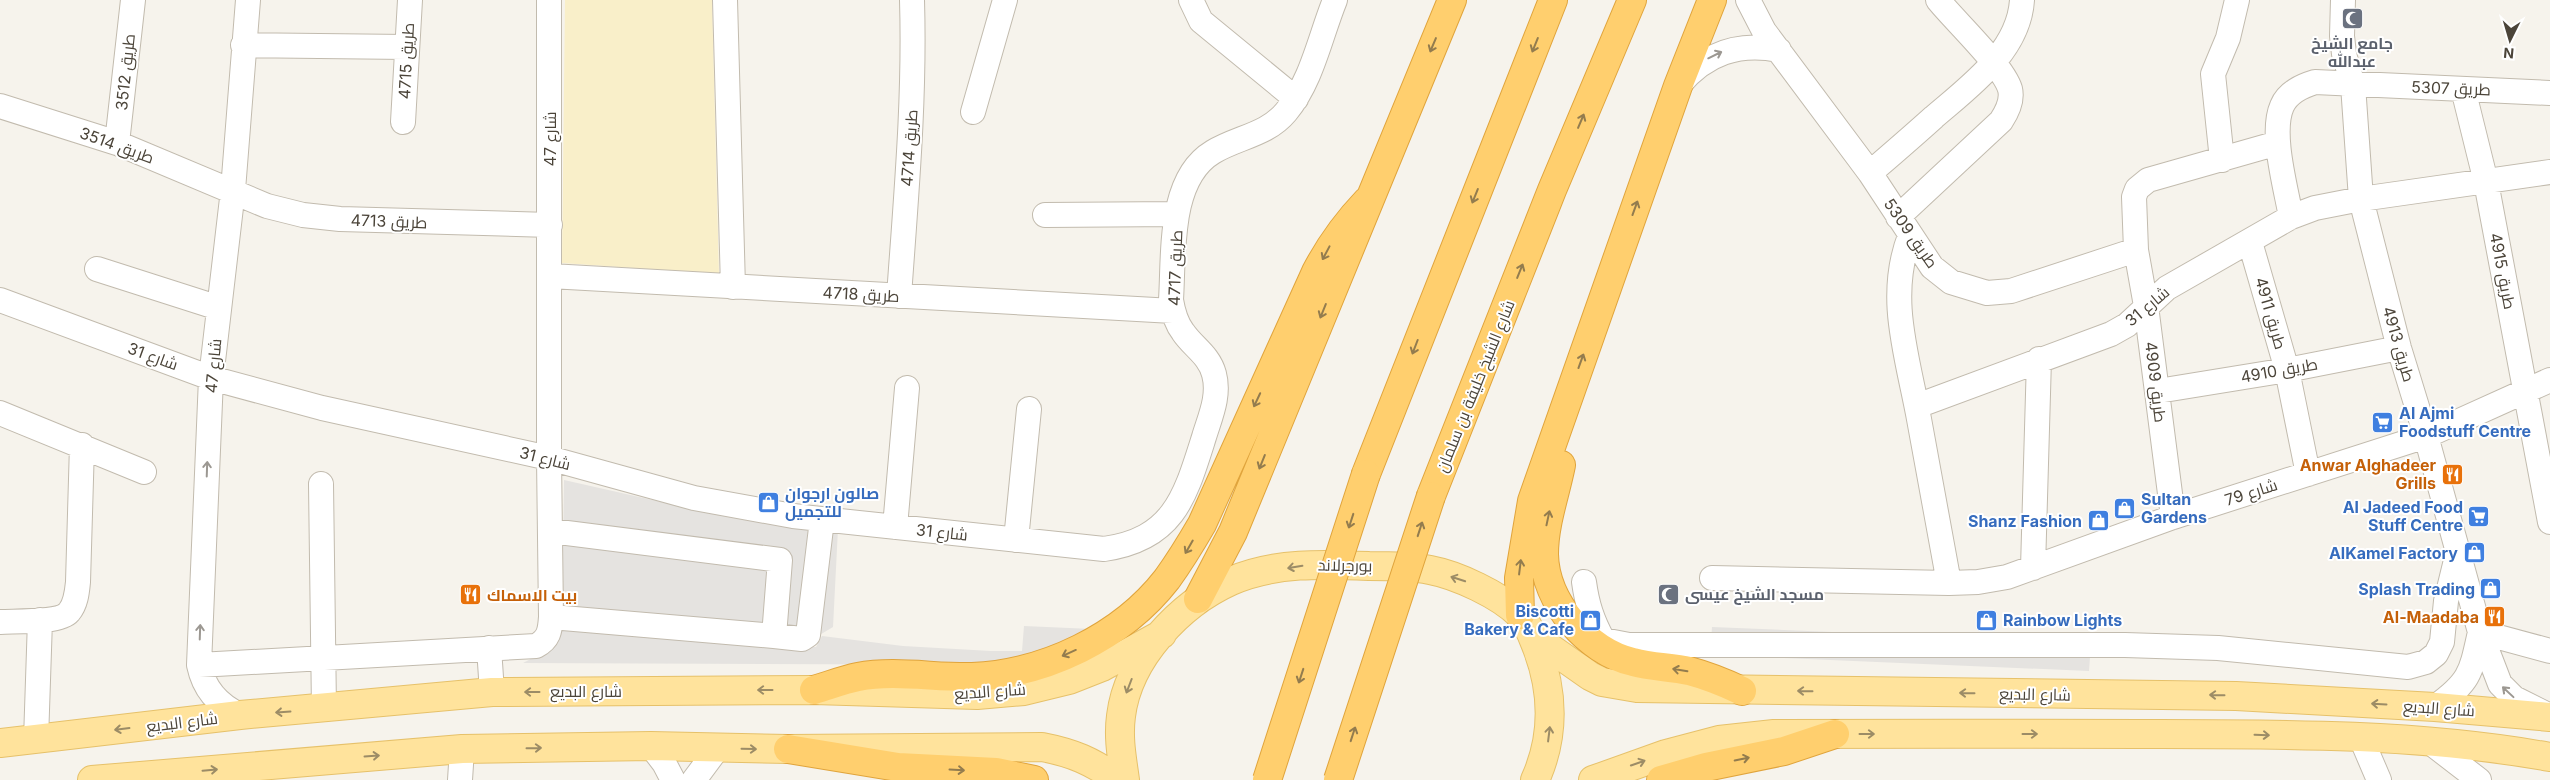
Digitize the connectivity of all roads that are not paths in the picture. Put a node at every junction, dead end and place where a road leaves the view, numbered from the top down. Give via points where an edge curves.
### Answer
1 (133, 0) edge
2 (248, 0) edge
3 (410, 0) edge
4 (549, 0) edge
5 (725, 0) edge
6 (912, 0) edge
7 (1005, 0) edge
8 (1191, 0) edge
9 (1335, 0) edge
10 (1452, 0) edge
11 (1553, 0) edge
12 (1632, 0) edge
13 (1712, 0) edge
14 (1748, 0) edge
15 (1938, 0) edge
16 (2022, 0) edge
17 (2238, 0) edge
18 (2343, 0) edge
19 (243, 45) junction
20 (407, 47) junction
21 (1779, 50) junction
22 (1994, 62) junction
23 (2353, 85) junction
24 (1678, 86) junction
25 (2463, 89) junction
26 (2550, 93) edge
27 (1296, 99) junction
28 (0, 106) edge
29 (973, 112) dead end
30 (403, 122) dead end
31 (117, 143) junction
32 (2278, 143) junction
33 (2222, 160) junction
34 (1870, 172) junction
35 (2550, 172) edge
36 (2486, 182) junction
37 (233, 190) junction
38 (2361, 199) junction
39 (1368, 201) junction
40 (1177, 214) junction
41 (1045, 215) dead end
42 (2291, 217) junction
43 (550, 225) junction
44 (1904, 227) junction
45 (2250, 242) junction
46 (2136, 250) junction
47 (96, 269) dead end
48 (550, 276) junction
49 (733, 287) junction
50 (899, 296) junction
51 (0, 300) edge
52 (2146, 306) junction
53 (219, 308) junction
54 (1173, 311) junction
55 (2399, 348) junction
56 (2039, 359) junction
57 (2287, 370) junction
58 (211, 378) junction
59 (2550, 380) edge
60 (907, 388) dead end
61 (1570, 391) junction
62 (2158, 391) junction
63 (2526, 391) junction
64 (1917, 406) junction
65 (1029, 409) dead end
66 (0, 413) edge
67 (2426, 436) junction
68 (82, 445) junction
69 (2544, 453) edge
70 (548, 458) junction
71 (144, 472) dead end
72 (2308, 474) junction
73 (320, 484) dead end
74 (2173, 517) junction
75 (822, 520) junction
76 (2550, 522) edge
77 (895, 527) junction
78 (550, 530) junction
79 (1016, 540) junction
80 (1104, 549) joint
81 (2458, 552) junction
82 (780, 560) junction
83 (818, 564) junction
84 (2034, 568) junction
85 (1712, 578) dead end
86 (1584, 582) dead end
87 (1950, 582) junction
88 (1198, 599) junction
89 (551, 617) junction
90 (40, 620) junction
91 (0, 622) edge
92 (1527, 626) junction
93 (2480, 632) junction
94 (1162, 634) junction
95 (774, 636) junction
96 (489, 648) junction
97 (2550, 651) edge
98 (321, 659) junction
99 (199, 665) junction
100 (814, 690) junction
101 (1742, 691) junction
102 (492, 692) junction
103 (2435, 707) junction
104 (324, 709) junction
105 (240, 715) junction
106 (2550, 716) edge
107 (1835, 734) junction
108 (2361, 738) junction
109 (36, 740) junction
110 (0, 743) edge
111 (2431, 744) junction
112 (651, 746) junction
113 (462, 749) junction
114 (717, 749) junction
115 (788, 749) junction
116 (2550, 757) edge
117 (908, 774) edge
118 (1703, 774) edge
119 (92, 780) edge
120 (460, 780) edge
121 (673, 780) edge
122 (694, 780) edge
123 (1034, 780) edge
124 (1118, 780) edge
125 (1124, 780) edge
126 (1267, 780) edge
127 (1338, 780) edge
128 (1535, 780) edge
129 (1593, 780) edge
130 (1661, 780) edge
131 (2380, 780) edge
132 (2479, 780) edge

1 - 31 street, طريق 3512
2 - 19 street, شارع 47
3 - 20 street, طريق 4715
4 - 43 street, شارع 47
5 - 49 street
6 - 50 street, طريق 4714 via 914,54
7 - 29 street
8 - 27 street via 1201,21
9 - 27 street, طريق 4717
10 -> 39 highway
11 -> 126 highway, bridge via 1366,474
127 -> 12 highway, شارع الشيخ خليفة بن سلمان, bridge via 1431,496 1552,190
13 - 24 highway
14 - 21 street, طريق 5309 via 1764,31
15 - 22 street
16 - 22 street via 2022,10 2012,36
17 - 33 street via 2228,38 2213,74
18 - 23 street via 2344,54
19 - 20 street
19 - 37 street, شارع 47
20 - 30 street, طريق 4715
24 -> 21 street via 1705,60 1722,52 1760,46
21 - 34 street, طريق 5309
22 - 34 street
22 - 44 street via 2010,88 2007,113
23 - 25 street, طريق 5307
23 - 32 street, طريق 5307 via 2315,82 2290,94 2280,112
23 - 38 street
61 -> 24 highway
25 - 26 street, طريق 5307
25 - 36 street, طريق 4915
27 - 40 street, طريق 4717 via 1267,129 1213,152 1199,164 1188,179
28 - 31 street, طريق 3514
31 - 37 street, طريق 3514
32 - 33 street, طريق 4909
32 - 42 street, طريق 5307
33 - 46 street, طريق 4909 via 2142,184 2134,197
34 - 44 street, طريق 5309
35 - 36 street, شارع 31
36 - 38 street, شارع 31
36 - 63 street, طريق 4915
37 - 43 street, طريق 4713 via 267,206 303,215
37 - 53 street, شارع 47
38 - 42 street, شارع 31 via 2315,208
38 - 55 street, طريق 4913
39 -> 88 highway via 1240,516
39 -> 100 highway via 1347,222 1316,272 1202,524 1175,567 1145,603 1095,641 1037,666 973,677 858,677
40 - 41 street
40 - 54 street, طريق 4717
42 - 45 street, شارع 31
43 - 48 street, شارع 47
44 - 46 street, طريق 5309 via 1932,266 1951,282 1987,293 2011,291
44 - 64 street via 1899,301 1904,352
45 - 52 street, شارع 31 via 2167,288
45 - 57 street, طريق 4911
46 - 52 street, طريق 4909
47 - 53 street
48 - 49 street, طريق 4718
48 - 70 street, شارع 47
49 - 50 street, طريق 4718
50 - 54 street, طريق 4718
51 - 58 street, شارع 31
52 - 56 street, شارع 31 via 2127,326 2111,334
52 - 62 street, طريق 4909
53 - 58 street, شارع 47
54 - 80 street, طريق 4717 via 1183,332 1209,360 1214,374 1214,404 1179,506 1154,532 1122,547
55 - 57 street, طريق 4910
55 - 67 street, طريق 4913
56 - 64 street, شارع 31
56 - 84 street
57 - 62 street, طريق 4910
57 - 72 street, طريق 4911
58 - 70 street, شارع 31 via 322,408
99 -> 58 street, شارع 47
59 - 63 street, شارع 79
60 - 77 street
92 -> 61 highway via 1519,578 1527,523
101 -> 61 highway via 1715,678 1631,662 1604,650 1581,633 1563,610 1550,584 1544,556 1546,527 1565,446
62 - 74 street, طريق 4909
63 - 67 street, شارع 79
63 - 69 street, طريق 4915
64 - 87 street
65 - 79 street
66 - 68 street
67 - 72 street, شارع 79
67 - 81 street, طريق 4913
68 - 71 street
68 - 90 street via 75,602 68,614
69 - 76 street, طريق 4915
70 - 75 street, شارع 31 via 694,498
70 - 78 street, شارع 47
72 - 74 street, شارع 79
73 - 98 street
74 - 84 street, شارع 79
75 - 77 street, شارع 31
75 - 83 street
77 - 79 street, شارع 31
78 - 82 street
78 - 89 street, شارع 47
79 - 80 street, شارع 31
81 - 86 street via 2446,601 2442,642 2436,654 2426,662 2408,667 2218,648 2125,645 1629,644 1603,640 1586,602
81 - 93 street, طريق 4913
82 - 83 street
82 - 95 street
83 - 95 street via 808,635 802,639
84 - 87 street, شارع 79 via 1978,582
85 - 87 street, شارع 79
92 -> 88 main road, بورجرلاند via 1493,596 1466,581 1430,570 1311,564 1232,581
88 - 94 main road, بورجرلاند
89 - 95 street
89 - 96 street, شارع 47 via 550,632 536,646
90 - 91 street
90 - 109 street
92 - 101 main road, شارع البديع via 1579,670 1602,682 1637,688
128 -> 92 main road via 1549,739 1551,713 1549,687
93 - 97 street
93 - 103 street, طريق 4913 via 2466,680
106 -> 93 street, طريق 4913 via 2514,698 2500,684
94 - 100 main road, شارع البديع via 1102,667 1069,680 1024,691 978,695
94 -> 125 main road, بورجرلاند via 1143,658 1124,699 1119,741
96 - 98 street, شارع 47
96 - 102 street
98 - 99 street, شارع 47
98 - 104 street
99 - 105 street, شارع 47 via 212,696
100 -> 102 main road, شارع البديع
103 -> 101 main road, شارع البديع via 2236,696
102 - 104 main road, شارع البديع
103 - 106 main road, شارع البديع
104 -> 105 main road, شارع البديع
105 -> 109 main road, شارع البديع
107 -> 108 main road via 2228,734
118 -> 107 highway
129 -> 107 main road via 1643,761 1719,740 1774,734
108 - 111 main road
108 - 131 street
109 - 110 main road, شارع البديع
111 - 116 main road
111 - 132 street
113 -> 112 main road
112 - 114 main road
112 - 121 street
119 -> 113 main road
113 - 120 street
114 -> 115 main road
114 - 122 street
115 - 117 highway
115 - 124 main road via 1042,747 1096,764
117 -> 123 highway via 996,772
118 - 130 highway

